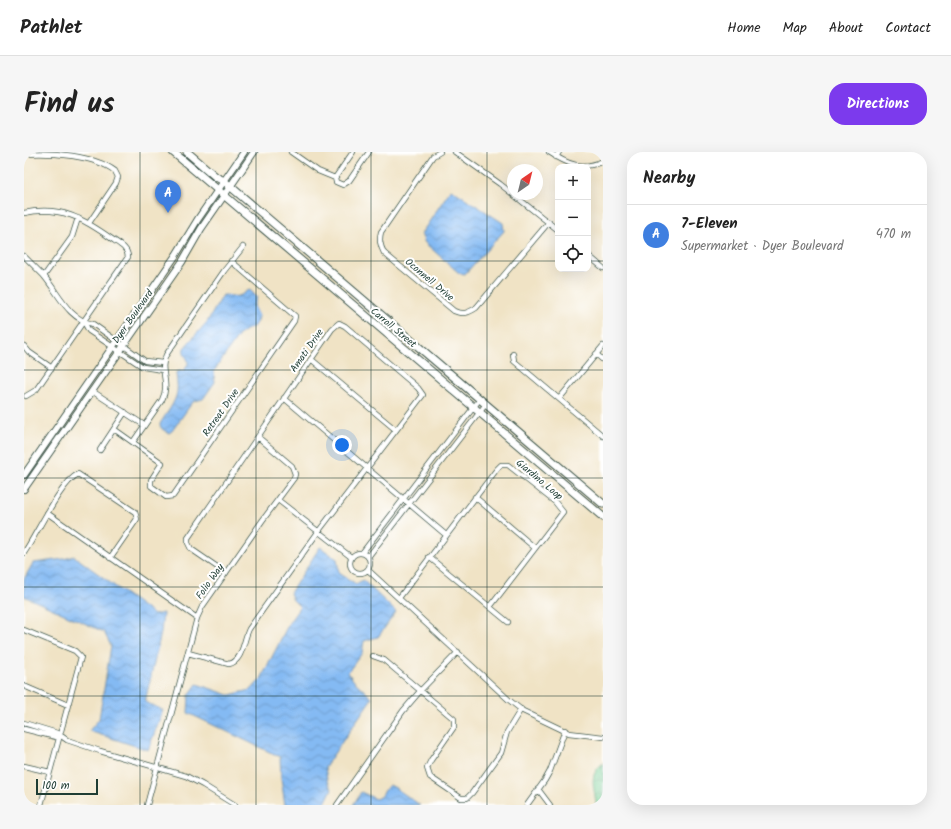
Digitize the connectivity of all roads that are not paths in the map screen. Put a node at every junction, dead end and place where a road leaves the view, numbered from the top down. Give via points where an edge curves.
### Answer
1 (172, 152) edge
2 (187, 152) edge
3 (244, 152) edge
4 (254, 152) edge
5 (291, 152) edge
6 (353, 152) edge
7 (369, 152) edge
8 (440, 152) edge
9 (455, 152) edge
10 (549, 152) edge
11 (559, 152) edge
12 (24, 154) edge
13 (556, 157) junction
14 (603, 161) edge
15 (335, 178) junction
16 (224, 181) junction
17 (230, 186) junction
18 (217, 190) junction
19 (224, 196) junction
20 (24, 213) edge
21 (78, 218) junction
22 (549, 222) junction
23 (88, 223) junction
24 (555, 227) edge
25 (243, 247) dead end
26 (24, 256) edge
27 (591, 258) edge
28 (231, 261) junction
29 (603, 268) edge
30 (44, 276) junction
31 (84, 322) junction
32 (117, 341) junction
33 (24, 346) edge
34 (123, 346) junction
35 (603, 346) edge
36 (112, 347) junction
37 (119, 352) junction
38 (513, 354) dead end
39 (596, 354) junction
40 (311, 359) junction
41 (603, 360) edge
42 (163, 363) junction
43 (52, 368) junction
44 (163, 370) junction
45 (92, 391) junction
46 (26, 396) dead end
47 (284, 398) junction
48 (480, 399) junction
49 (559, 399) junction
50 (486, 404) junction
51 (473, 407) junction
52 (125, 412) junction
53 (480, 412) junction
54 (144, 425) junction
55 (114, 428) junction
56 (396, 430) junction
57 (603, 436) edge
58 (258, 437) junction
59 (133, 442) junction
60 (100, 450) dead end
61 (367, 468) junction
62 (24, 475) edge
63 (24, 489) edge
64 (475, 497) junction
65 (404, 499) junction
66 (278, 500) junction
67 (409, 504) junction
68 (603, 504) edge
69 (47, 513) junction
70 (603, 516) edge
71 (318, 532) junction
72 (446, 535) junction
73 (535, 548) junction
74 (24, 553) edge
75 (362, 553) junction
76 (351, 557) junction
77 (368, 557) junction
78 (429, 557) junction
79 (110, 558) junction
80 (368, 570) junction
81 (226, 573) junction
82 (399, 598) junction
83 (490, 607) junction
84 (197, 618) junction
85 (508, 622) dead end
86 (24, 630) edge
87 (458, 652) junction
88 (188, 653) junction
89 (373, 656) dead end
90 (24, 686) edge
91 (421, 690) junction
92 (68, 704) junction
93 (521, 709) junction
94 (24, 723) edge
95 (24, 729) edge
96 (565, 730) junction
97 (59, 736) junction
98 (603, 737) edge
99 (24, 766) edge
100 (157, 767) junction
101 (50, 772) junction
102 (538, 789) junction
103 (41, 805) edge
104 (147, 805) edge
105 (235, 805) edge
106 (337, 805) edge
107 (527, 805) edge
108 (550, 805) edge

1 - 18 main road, Carroll Street
2 - 16 main road, Carroll Street via 216,178
3 - 16 main road, Dyer Boulevard
4 - 17 main road, Dyer Boulevard
5 - 15 street via 318,171
6 - 15 street
7 - 15 street via 350,181 343,185 336,182
8 - 22 street, Oconnell Drive via 433,156 381,232 379,240 384,253 454,311 461,314 476,308
9 - 22 street
10 - 13 street
11 - 13 street
12 - 23 street via 71,156 98,163 115,171 118,177 116,183
13 - 14 street via 577,166 588,166
16 - 17 main road, Carroll Street
16 - 18 main road, Dyer Boulevard
17 - 19 main road, Dyer Boulevard
17 - 48 main road, Carroll Street
18 - 19 main road, Carroll Street
18 - 32 main road, Dyer Boulevard
19 - 34 main road, Dyer Boulevard via 182,262
19 - 51 main road, Carroll Street
20 - 21 street via 57,212
21 - 23 street
21 - 30 street via 68,243
22 - 24 street
23 - 31 street via 124,248 128,256
25 - 28 street
26 - 30 street
27 - 29 street
28 - 42 street
28 - 59 street, Retreat Drive via 295,316 294,321 173,496 166,497 151,486 151,480 162,463
30 - 31 street via 69,310
31 - 32 street via 93,324
31 - 36 street via 89,331
31 - 43 street
32 - 34 street
32 - 36 main road, Dyer Boulevard
33 - 43 street
34 - 37 main road, Dyer Boulevard
34 - 42 street via 145,361
35 - 39 street
36 - 37 street
36 - 62 main road, Dyer Boulevard
37 - 44 street via 142,367
37 - 45 main road, Dyer Boulevard
38 - 49 street via 514,361
39 - 41 street
39 - 49 street
40 - 47 street, Amati Drive
40 - 56 street
40 - 56 street, Amati Drive via 332,329 339,323 346,326 418,388 422,395
42 - 44 street
43 - 46 street via 36,390
44 - 54 street via 165,395
45 - 52 street
45 - 63 main road, Dyer Boulevard
47 - 58 street, Amati Drive
47 - 61 street
48 - 50 main road, Carroll Street
48 - 51 street
49 - 57 street
50 - 53 street
50 - 68 main road, Carroll Street
51 - 53 main road, Carroll Street
51 - 65 street
52 - 54 street
52 - 55 street
53 - 67 street
53 - 70 main road, Carroll Street
54 - 59 street
55 - 59 street, Retreat Drive
55 - 60 street
56 - 61 street, Amati Drive
58 - 66 street, Folio Way via 292,466 296,474
58 - 81 street, Amati Drive via 188,538 191,549
61 - 65 street
61 - 71 street, Amati Drive
64 - 72 street, Giardino Loop
64 - 73 street
64 - 73 street, Giardino Loop via 501,465 508,465 555,502 563,512
65 - 67 street
65 - 75 street
66 - 71 street
66 - 81 street, Folio Way
67 - 72 street
67 - 77 street
69 - 74 street
69 - 79 street
69 - 79 street via 72,478 78,474 135,512 136,519
71 - 76 street
71 - 88 street, Amati Drive via 249,630 239,659 229,664
72 - 78 street, Giardino Loop
73 - 83 street, Giardino Loop
75 - 76 street
75 - 77 street
76 - 80 street via 352,570 360,573
77 - 80 street
78 - 82 street, Giardino Loop
78 - 83 street
79 - 84 street
80 - 82 street
81 - 84 street, Folio Way
82 - 87 street
83 - 85 street
84 - 88 street, Folio Way
86 - 92 street via 75,651 81,657
87 - 91 street
87 - 93 street
88 - 100 street, Folio Way
89 - 91 street via 384,660
90 - 92 street
91 - 93 street via 454,718 454,727 427,768 430,776 461,798 467,798 472,793 501,753 507,732
91 - 106 street via 403,711
92 - 97 street
93 - 96 street
94 - 97 street via 57,733
95 - 97 street
96 - 98 street
96 - 102 street via 550,771
97 - 100 street
97 - 101 street
99 - 101 street
100 - 104 street, Folio Way
100 - 105 street via 186,776
101 - 103 street
102 - 107 street
102 - 108 street

